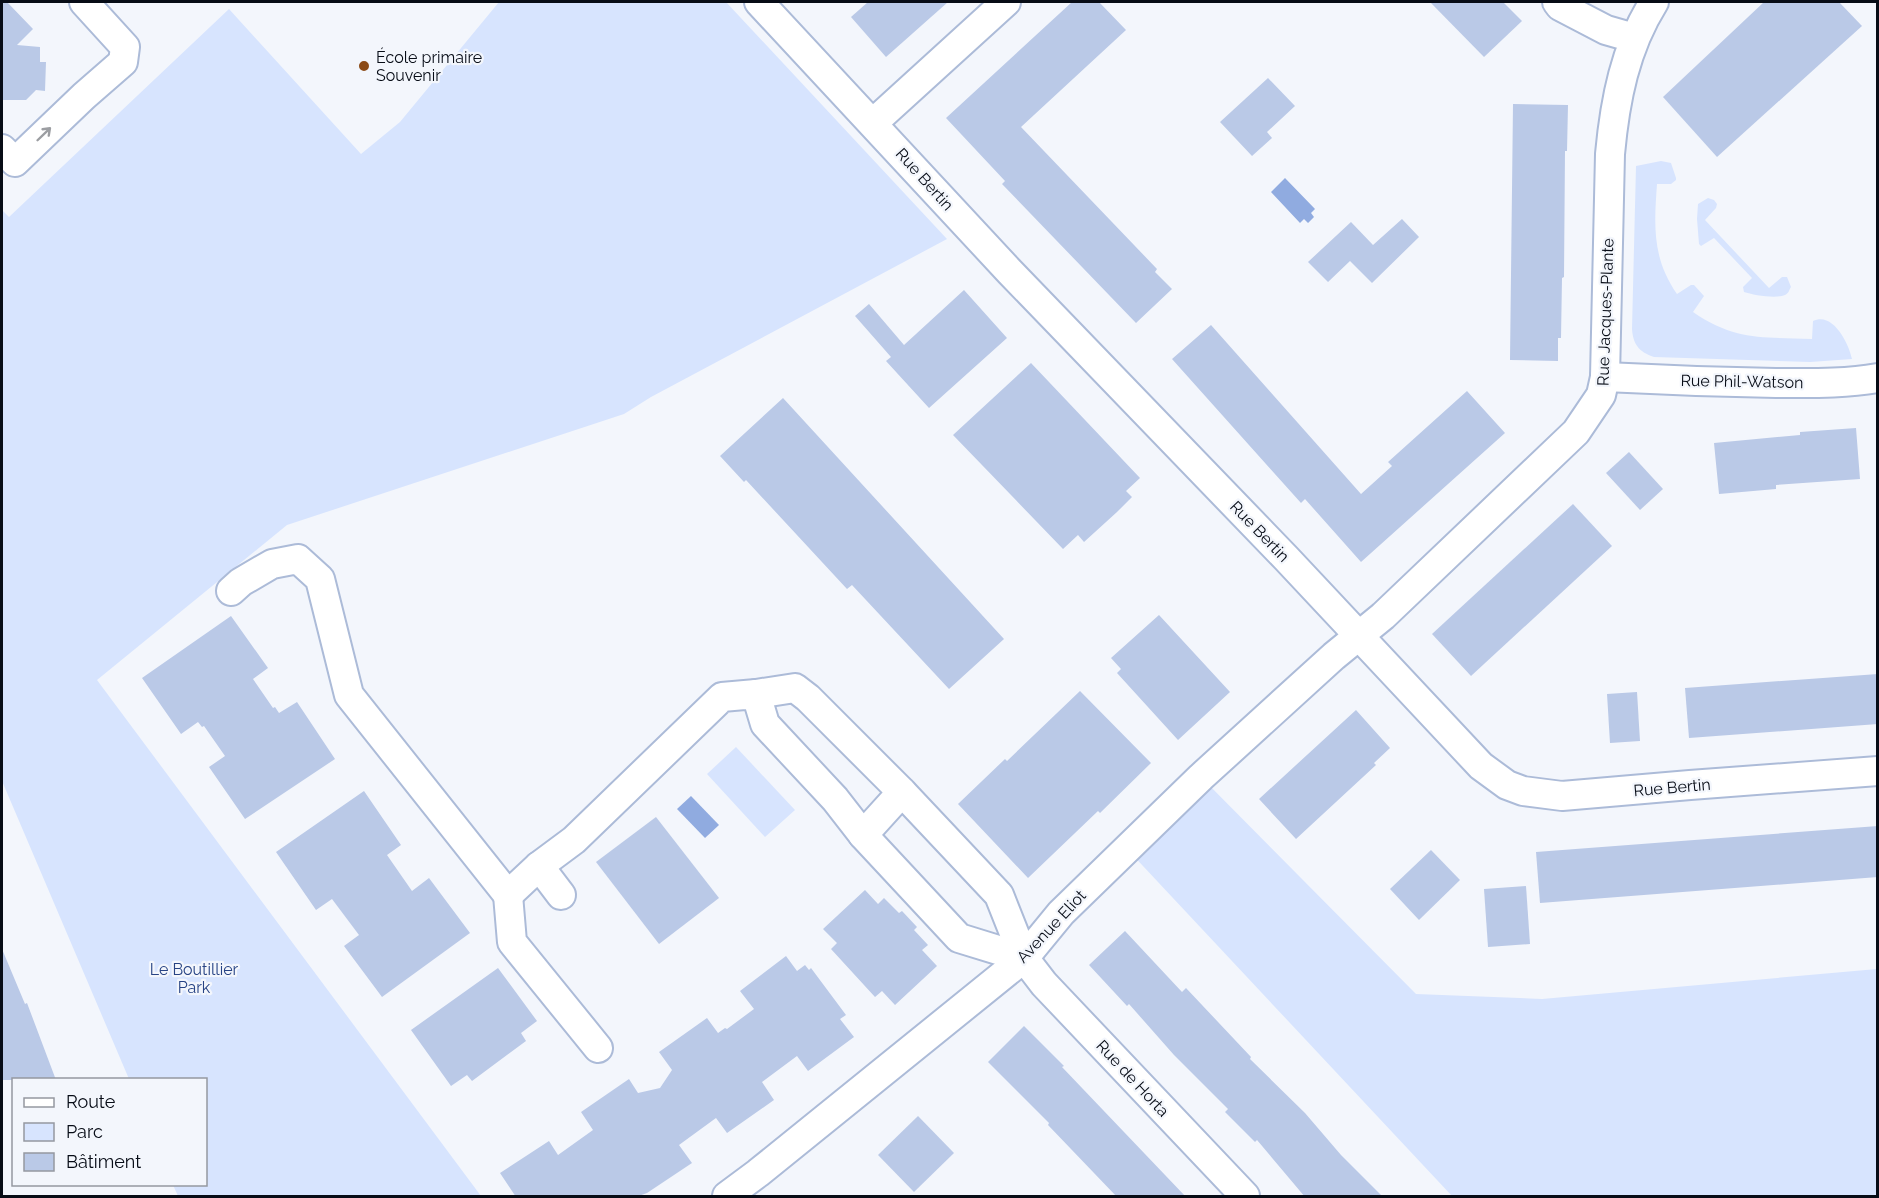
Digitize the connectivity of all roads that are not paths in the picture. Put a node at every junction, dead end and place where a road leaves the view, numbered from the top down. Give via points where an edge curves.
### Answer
1 (84, 2) edge
2 (759, 2) edge
3 (1006, 2) edge
4 (1557, 2) edge
5 (1654, 2) edge
6 (1634, 38) junction
7 (873, 123) junction
8 (2, 149) edge
9 (1605, 377) junction
10 (1878, 378) edge
11 (231, 591) dead end
12 (1359, 636) junction
13 (756, 694) junction
14 (1878, 771) edge
15 (902, 792) junction
16 (863, 835) junction
17 (539, 866) junction
18 (508, 895) junction
19 (561, 895) dead end
20 (1024, 958) junction
21 (598, 1048) dead end
22 (727, 1197) edge
23 (1245, 1197) edge

8 -> 1 street via 15,162 123,62 125,46
2 - 7 street, Rue Bertin
3 - 7 street
4 - 6 street via 1605,30
5 - 6 street, Rue Jacques-Plante
6 - 9 street, Rue Jacques-Plante via 1626,60 1610,154
7 - 12 street, Rue Bertin via 1010,272
9 - 10 street, Rue Phil-Watson via 1784,383
9 - 12 street, Rue Jacques-Plante via 1601,395 1576,432
11 - 18 street via 272,564 298,559 320,579 349,694
12 - 14 street, Rue Bertin via 1481,766 1507,785 1523,791 1562,796
12 - 20 street, Avenue Eliot via 1187,791 1061,913
13 - 15 street, Rue de Horta via 795,688
13 - 16 street via 765,724
13 - 17 street via 722,697 573,840
15 - 16 street
15 - 20 street, Rue de Horta via 999,895
16 - 20 street via 959,938
17 - 18 street
17 - 19 street
18 - 21 street via 512,942
20 - 22 street, Avenue Eliot
20 - 23 street, Rue de Horta

